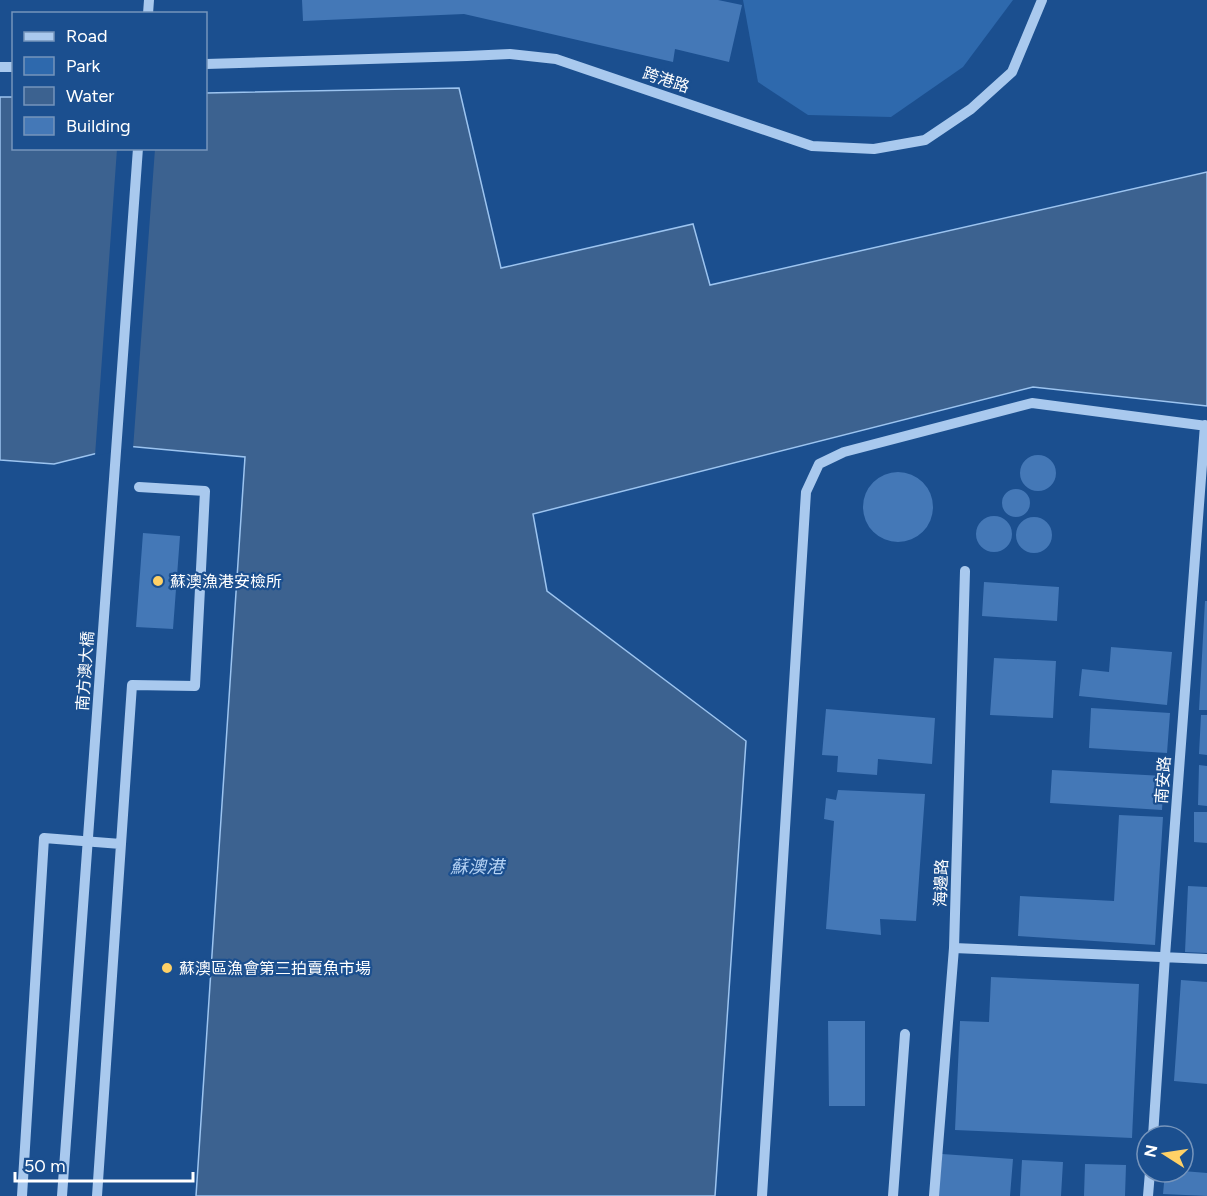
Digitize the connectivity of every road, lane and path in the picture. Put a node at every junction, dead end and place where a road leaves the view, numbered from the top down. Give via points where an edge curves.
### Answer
1 (1042, 0) edge
2 (207, 64) edge
3 (138, 150) edge
4 (1206, 426) edge
5 (139, 487) dead end
6 (965, 571) dead end
7 (121, 844) junction
8 (954, 948) junction
9 (1165, 956) junction
10 (1207, 959) edge
11 (905, 1034) dead end
12 (1153, 1124) edge
13 (22, 1196) edge
14 (62, 1196) edge
15 (97, 1196) edge
16 (762, 1196) edge
17 (893, 1196) edge
18 (934, 1196) edge

1 - 2 street, 跨港路 via 1012,72 971,109 925,140 874,149 812,146 544,58 510,54
3 - 14 street, 南方澳大橋, bridge
4 - 9 street, 南安路
4 - 16 street via 1032,403 844,452 819,464 807,492
5 - 7 street via 205,491 195,686 132,685
6 - 8 street, 海邊路
7 - 13 street via 44,838
7 - 15 street
8 - 9 street
8 - 18 street, 海邊路
9 - 10 street
9 - 12 street, 南安路
11 - 17 street

